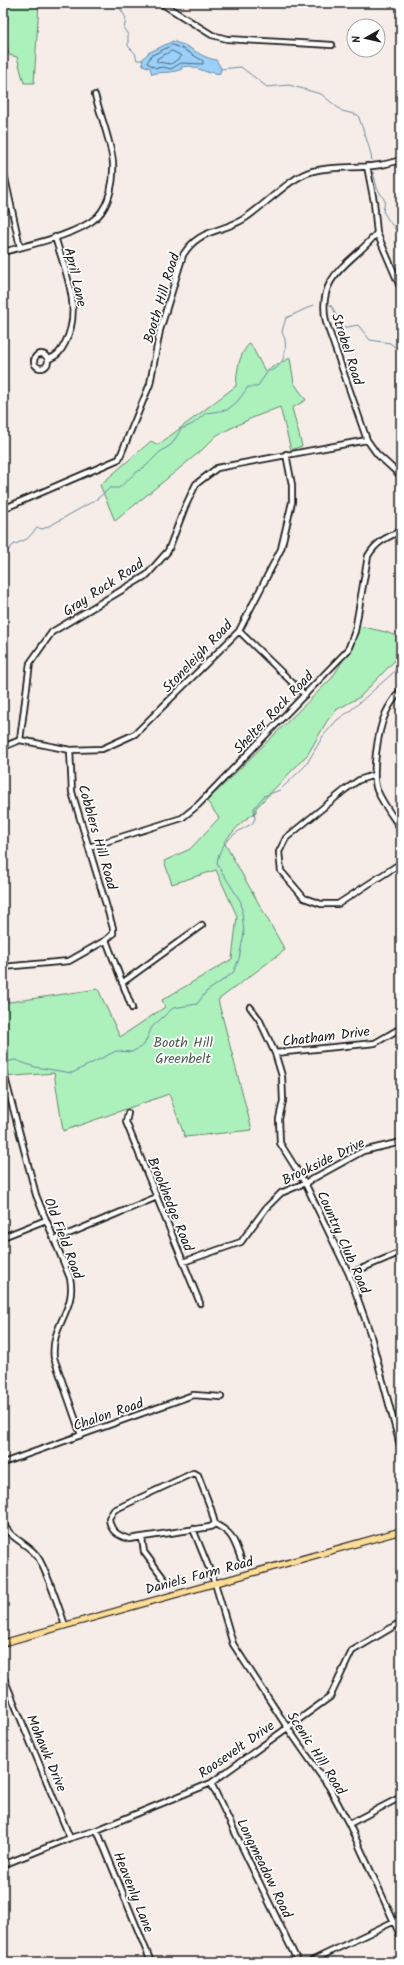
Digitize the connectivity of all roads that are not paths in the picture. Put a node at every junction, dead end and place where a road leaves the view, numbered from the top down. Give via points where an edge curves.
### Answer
1 (161, 3) edge
2 (332, 45) dead end
3 (95, 95) dead end
4 (401, 160) edge
5 (367, 166) junction
6 (3, 169) edge
7 (4, 181) edge
8 (377, 233) junction
9 (56, 237) junction
10 (20, 247) junction
11 (3, 252) edge
12 (401, 289) edge
13 (48, 359) dead end
14 (367, 440) junction
15 (286, 454) junction
16 (401, 476) edge
17 (3, 509) edge
18 (401, 531) edge
19 (239, 631) junction
20 (401, 689) edge
21 (305, 695) junction
22 (20, 740) junction
23 (3, 747) edge
24 (70, 750) junction
25 (374, 775) junction
26 (401, 830) edge
27 (89, 847) junction
28 (401, 863) edge
29 (202, 925) dead end
30 (106, 940) junction
31 (3, 967) edge
32 (122, 983) junction
33 (250, 1007) dead end
34 (132, 1008) dead end
35 (401, 1028) edge
36 (275, 1053) junction
37 (3, 1070) edge
38 (128, 1113) dead end
39 (401, 1142) edge
40 (305, 1183) junction
41 (157, 1197) junction
42 (46, 1220) junction
43 (3, 1237) edge
44 (54, 1240) junction
45 (401, 1252) edge
46 (183, 1262) junction
47 (349, 1274) junction
48 (200, 1303) dead end
49 (221, 1397) dead end
50 (81, 1434) junction
51 (401, 1449) edge
52 (3, 1463) edge
53 (3, 1522) edge
54 (215, 1524) junction
55 (193, 1529) junction
56 (401, 1531) edge
57 (142, 1538) junction
58 (242, 1559) dead end
59 (165, 1580) dead end
60 (215, 1583) junction
61 (401, 1622) edge
62 (65, 1624) junction
63 (3, 1643) edge
64 (3, 1676) edge
65 (287, 1727) junction
66 (211, 1783) junction
67 (401, 1797) edge
68 (349, 1824) junction
69 (97, 1830) junction
70 (70, 1838) junction
71 (3, 1865) edge
72 (401, 1918) edge
73 (394, 1922) junction
74 (401, 1937) edge
75 (151, 1962) edge
76 (298, 1962) edge
77 (309, 1962) edge

1 - 2 street via 212,35 228,39
3 - 9 street via 113,162 109,199 97,217
4 - 5 street, Booth Hill Road
5 - 8 street
5 - 17 street, Booth Hill Road via 311,171 299,177 242,220 198,237 189,245 183,255 160,330 150,384 119,459
6 - 7 street
7 - 10 street
8 - 12 street
8 - 14 street, Strobel Road via 331,278 323,310
9 - 10 street
9 - 13 street, April Lane via 71,294 73,317 65,344 57,355
10 - 11 street
14 - 15 street, Gray Rock Road
14 - 16 street, Strobel Road via 377,454
15 - 19 street, Stoneleigh Road via 292,485 292,502 281,549
15 - 22 street, Gray Rock Road via 217,468 196,484 168,551 147,574 52,632 30,663
18 - 21 street, Shelter Rock Road via 374,546 368,556 355,631 348,650
19 - 21 street
19 - 24 street, Stoneleigh Road via 135,734 102,749
20 - 25 street via 385,715
21 - 27 street, Shelter Rock Road via 198,805 182,818
22 - 23 street
22 - 24 street, Stoneleigh Road
24 - 27 street, Cobblers Hill Road via 72,792
25 - 26 street via 383,802
25 - 28 street via 359,780 346,789 286,838 278,852 280,871 304,898 321,904 338,904
27 - 30 street, Cobblers Hill Road via 113,928 113,934
29 - 32 street
30 - 31 street via 69,961
30 - 32 street
32 - 34 street
33 - 36 street, Country Club Road via 259,1019
35 - 36 street, Chatham Drive via 375,1042
36 - 40 street, Country Club Road via 282,1076 280,1143
37 - 42 street, Old Field Road via 36,1195
38 - 41 street, Brookhedge Road via 126,1122
39 - 40 street, Brookside Drive via 363,1151
40 - 46 street, Brookside Drive via 281,1193 266,1208 241,1242
40 - 47 street, Country Club Road
41 - 44 street
41 - 46 street, Brookhedge Road
42 - 43 street
42 - 44 street, Old Field Road
44 - 50 street, Old Field Road via 70,1278 72,1290 52,1346
45 - 47 street
46 - 48 street, Brookhedge Road
47 - 51 street, Country Club Road via 370,1333
49 - 50 street, Chalon Road via 193,1395
50 - 52 street, Chalon Road
53 - 62 street via 14,1537 31,1548 39,1558
54 - 55 street
54 - 57 street via 198,1475 193,1473 114,1510 109,1518 117,1536 129,1539
54 - 58 street via 233,1536
55 - 57 street
55 - 60 street, Scenic Hill Road
56 - 60 main road, Daniels Farm Road
57 - 59 street via 144,1552
60 - 62 main road, Daniels Farm Road
60 - 65 street, Scenic Hill Road via 233,1644
61 - 65 street, Roosevelt Drive via 352,1651 330,1696
62 - 63 main road, Daniels Farm Road
64 - 70 street, Mohawk Drive
65 - 66 street, Roosevelt Drive
65 - 68 street, Scenic Hill Road via 329,1787
66 - 69 street, Roosevelt Drive
66 - 76 street, Longmeadow Road
67 - 68 street
68 - 73 street, Scenic Hill Road
69 - 70 street, Roosevelt Drive
69 - 75 street, Heavenly Lane
70 - 71 street, Roosevelt Drive
72 - 73 street
73 - 74 street, Scenic Hill Road
73 - 77 street

